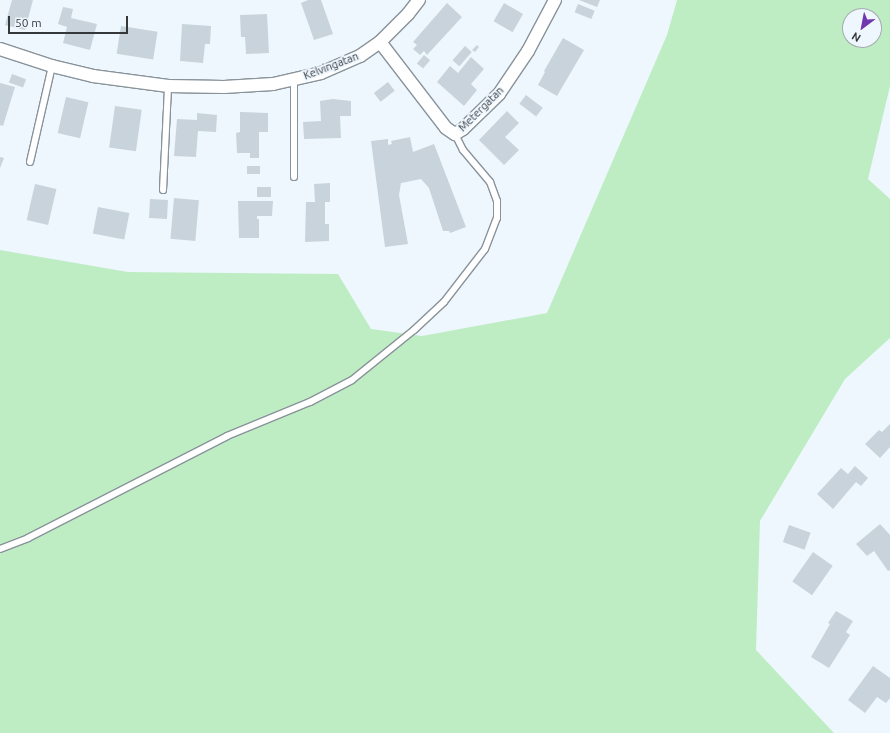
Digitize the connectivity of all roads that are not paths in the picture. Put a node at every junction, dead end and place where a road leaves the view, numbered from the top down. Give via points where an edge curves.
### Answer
1 (419, 0) edge
2 (555, 0) edge
3 (380, 42) junction
4 (0, 49) edge
5 (52, 66) junction
6 (294, 80) junction
7 (168, 86) junction
8 (455, 134) junction
9 (30, 162) dead end
10 (294, 177) dead end
11 (163, 190) dead end
12 (0, 549) edge

1 - 3 street, Kelvingatan
2 - 8 street, Metergatan via 528,51 499,94
3 - 6 street, Kelvingatan via 360,56 321,73
3 - 8 street, Metergatan via 446,128
4 - 5 street, Kelvingatan
5 - 7 street, Kelvingatan via 93,76
5 - 9 lane
6 - 7 street, Kelvingatan via 238,86
6 - 10 lane, Kelvingatan
7 - 11 lane
8 - 12 lane via 463,150 490,182 497,201 497,218 485,249 444,302 414,330 352,380 310,402 227,436 28,538

